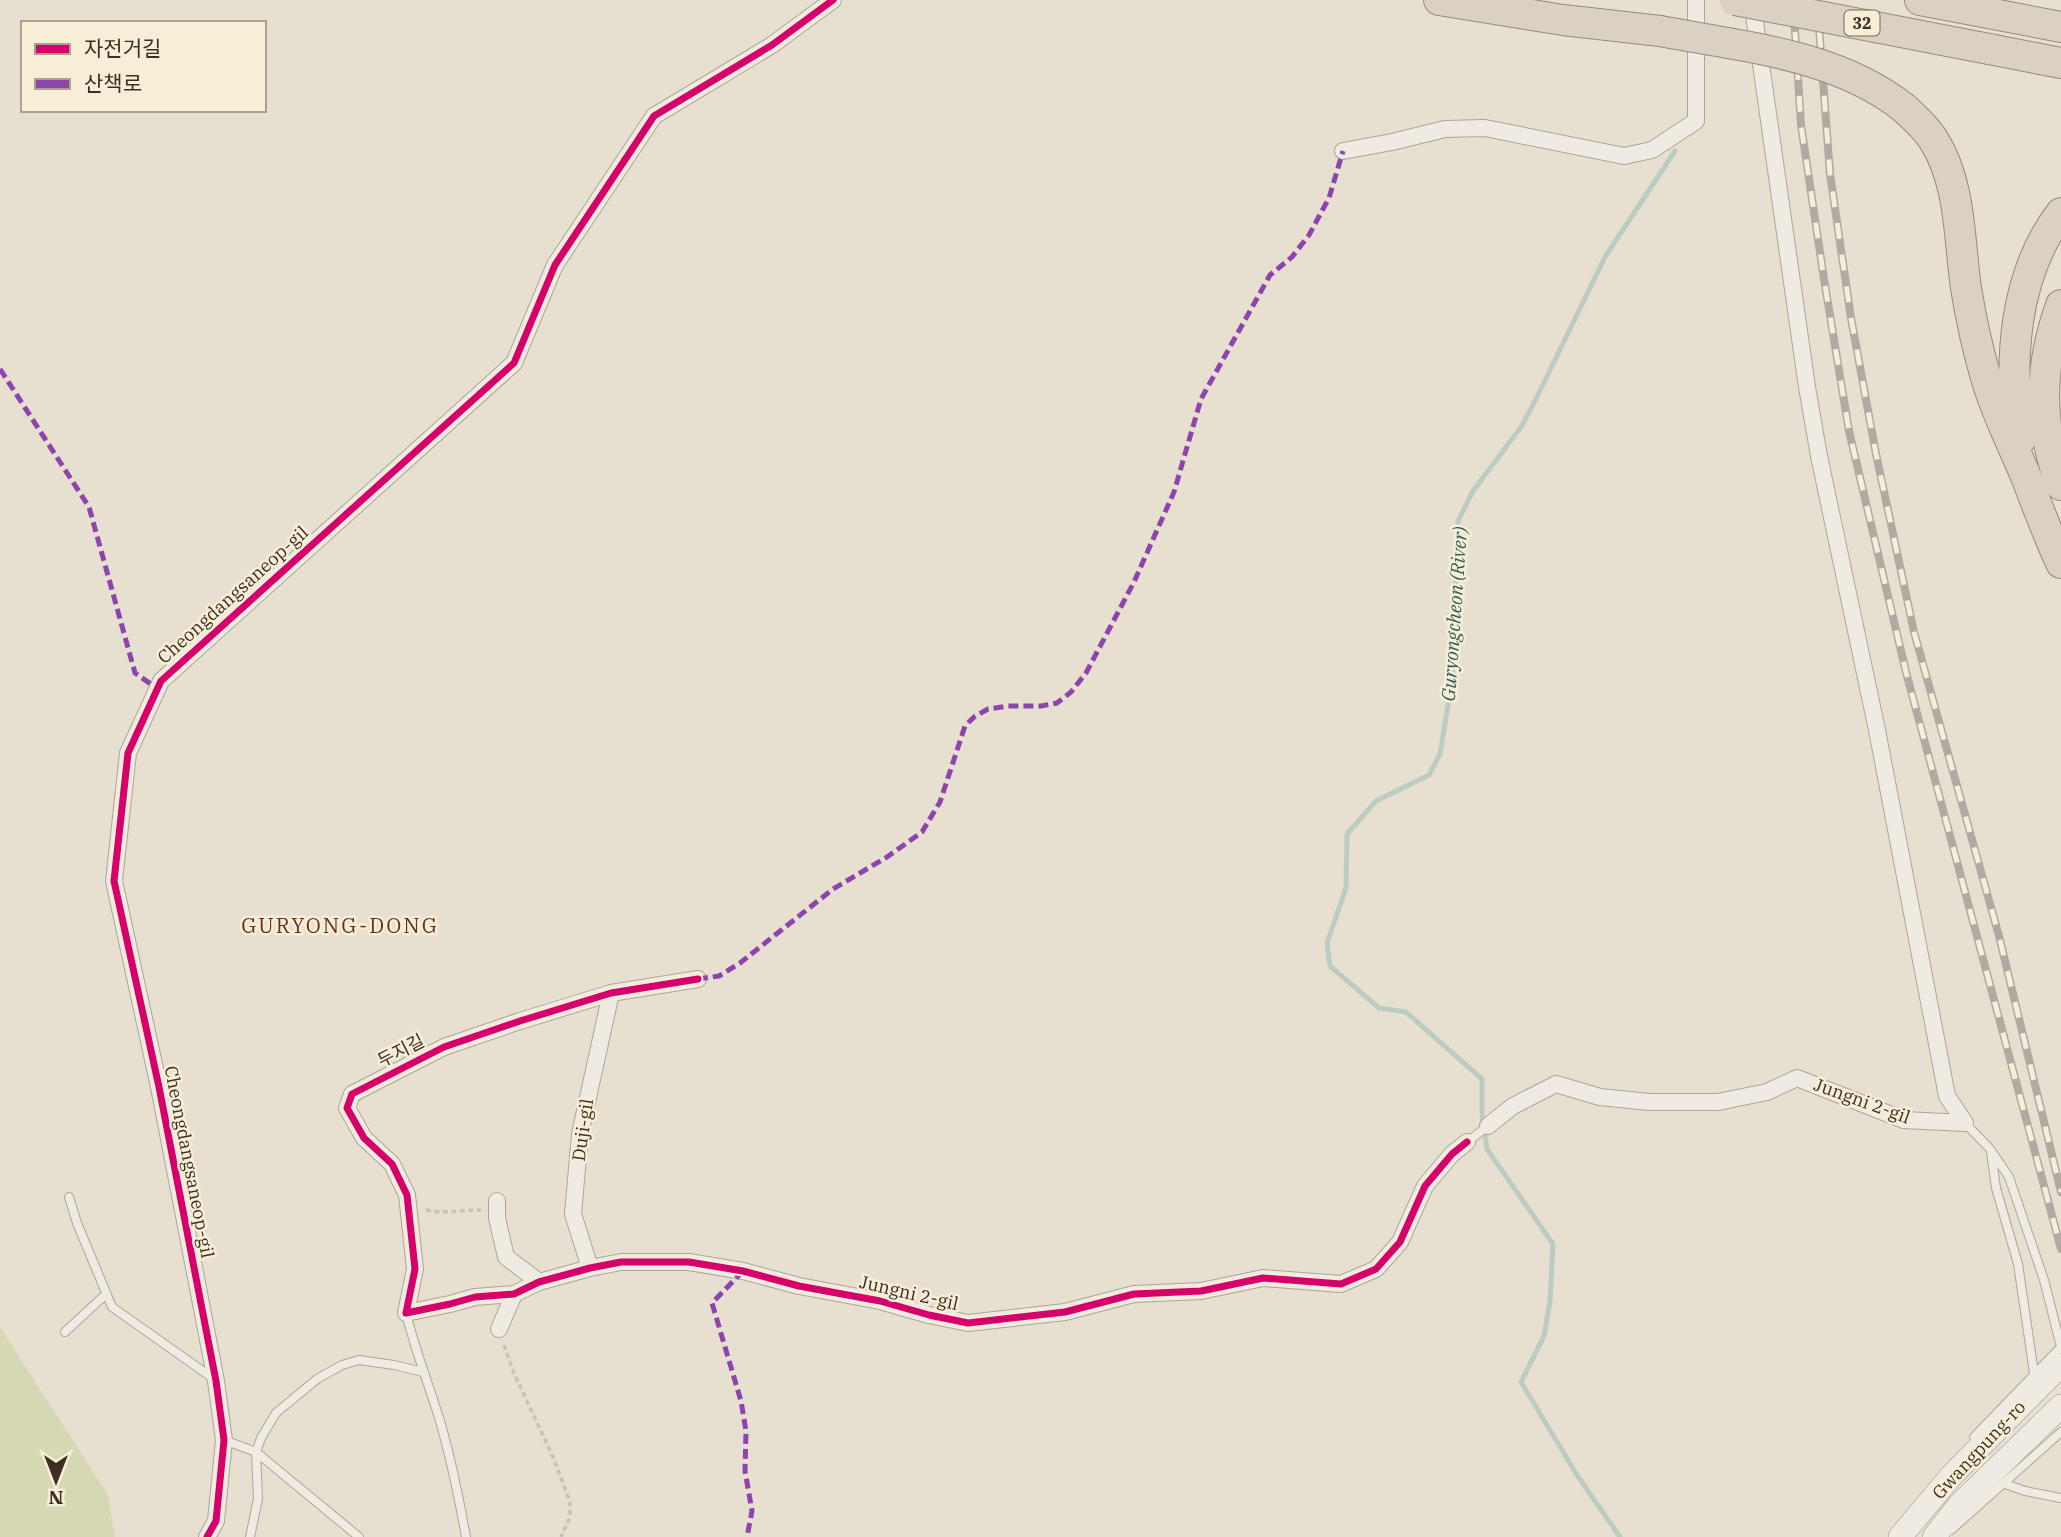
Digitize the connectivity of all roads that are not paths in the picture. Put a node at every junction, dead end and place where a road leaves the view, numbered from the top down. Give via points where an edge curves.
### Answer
1 (833, 0) edge
2 (1439, 0) edge
3 (1696, 0) edge
4 (1735, 0) edge
5 (1752, 0) edge
6 (1920, 0) edge
7 (1984, 5) edge
8 (1554, 8) edge
9 (2061, 11) edge
10 (2061, 27) edge
11 (2061, 63) edge
12 (1343, 151) dead end
13 (2061, 213) edge
14 (2061, 304) edge
15 (2027, 481) junction
16 (2061, 485) edge
17 (2061, 563) edge
18 (698, 979) dead end
19 (611, 993) junction
20 (1965, 1123) junction
21 (1488, 1126) joint
22 (1467, 1142) joint
23 (1990, 1149) junction
24 (69, 1197) dead end
25 (497, 1205) road end
26 (590, 1268) junction
27 (539, 1282) junction
28 (106, 1294) junction
29 (514, 1294) junction
30 (406, 1313) junction
31 (499, 1329) road end
32 (65, 1332) dead end
33 (2060, 1345) edge
34 (2061, 1365) edge
35 (423, 1372) junction
36 (2034, 1373) junction
37 (216, 1381) junction
38 (2061, 1406) edge
39 (2061, 1432) edge
40 (224, 1440) junction
41 (1964, 1448) dead end
42 (257, 1451) junction
43 (2005, 1484) junction
44 (2061, 1497) edge
45 (207, 1537) edge
46 (250, 1537) edge
47 (359, 1537) edge
48 (466, 1537) edge
49 (1900, 1537) edge
50 (1934, 1537) edge
51 (1944, 1537) edge

1 - 37 street, Cheongdangsaneop-gil via 772,45 654,116 555,265 514,363 161,681 128,753 114,881
2 - 8 highway
3 - 12 street via 1696,121 1652,150 1624,156 1485,128 1445,129
4 - 11 highway, 32, bridge
5 - 20 street via 1819,456 1947,1096
6 - 7 highway
7 - 9 highway
7 - 10 highway
8 - 15 highway, bridge via 1828,66 1873,86 1904,108 1932,138 1951,182 1976,342 1987,383
13 - 15 highway via 2035,257 2019,316 2015,391
14 - 16 highway via 2049,344 2043,392
15 - 17 highway
18 - 19 street, 두지길
19 - 26 street, Duji-gil via 580,1134 573,1214
19 - 30 street, 두지길 via 444,1047 352,1094 347,1108 364,1139 391,1164 407,1195 415,1269
20 - 21 street, Jungni 2-gil via 1903,1120 1797,1078 1767,1092 1718,1102 1600,1097 1556,1084 1513,1106
20 - 23 lane
21 - 22 lane
22 - 26 street, Jungni 2-gil via 1426,1186 1400,1242 1376,1269 1341,1284 1263,1278 1200,1291 1134,1294 1065,1312 968,1323 689,1262 621,1262
23 - 33 lane via 2008,1177 2044,1280
23 - 36 lane via 2018,1264
24 - 28 lane
25 - 27 street via 506,1257
26 - 27 street, Jungni 2-gil
27 - 29 street, Jungni 2-gil
28 - 32 lane
28 - 37 lane via 111,1307
29 - 30 street, Jungni 2-gil via 475,1297
29 - 31 street
30 - 35 lane, 두지길
33 - 36 lane
34 - 49 main road, Gwangpung-ro via 1952,1475
35 - 42 lane via 359,1360 342,1365 276,1413
35 - 48 lane, 두지길 via 440,1421
36 - 41 lane
37 - 40 street, Cheongdangsaneop-gil
38 - 50 main road, Gwangpung-ro via 1959,1505
39 - 43 lane
40 - 42 lane
40 - 45 street, Cheongdangsaneop-gil via 216,1521
42 - 46 lane via 258,1499
42 - 47 lane
43 - 44 lane
43 - 51 lane

